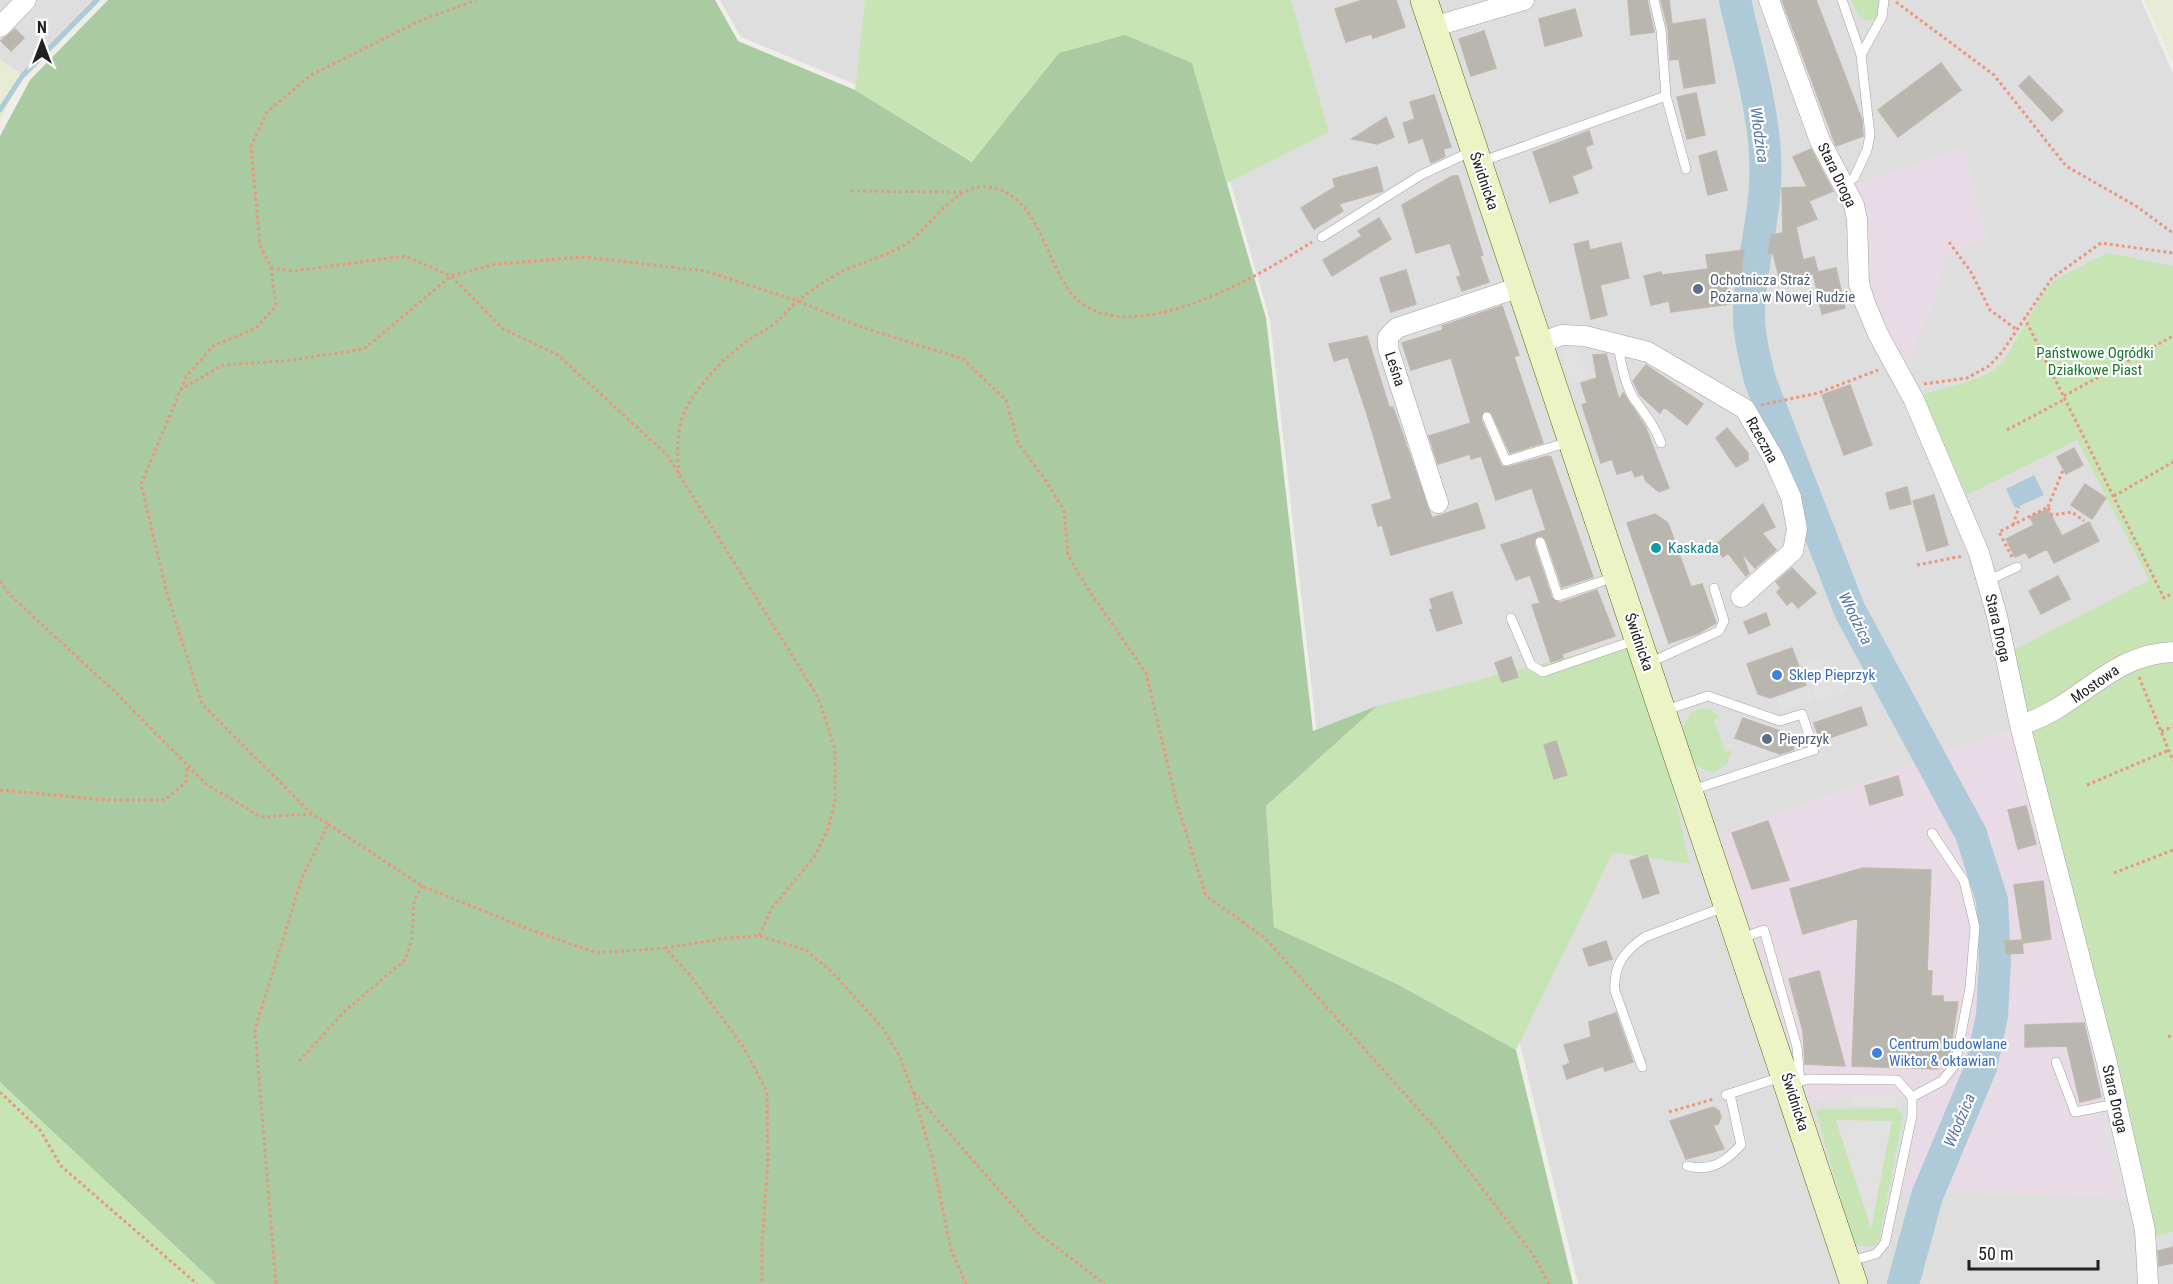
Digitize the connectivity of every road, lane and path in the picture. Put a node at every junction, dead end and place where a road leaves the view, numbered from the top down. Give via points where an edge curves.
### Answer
1 (26, 0) edge
2 (476, 0) edge
3 (1424, 0) edge
4 (1524, 0) edge
5 (1654, 0) edge
6 (1769, 0) edge
7 (1842, 0) edge
8 (1884, 0) edge
9 (1889, 0) edge
10 (0, 27) edge
11 (1433, 27) junction
12 (1862, 55) junction
13 (1666, 96) junction
14 (1476, 156) junction
15 (1686, 169) dead end
16 (1844, 183) junction
17 (851, 191) dead end
18 (963, 192) junction
19 (2173, 233) edge
20 (1322, 237) joint
21 (1949, 242) dead end
22 (2173, 253) edge
23 (271, 267) junction
24 (451, 276) junction
25 (1520, 287) junction
26 (798, 301) junction
27 (2024, 317) junction
28 (2016, 329) junction
29 (2173, 336) edge
30 (1539, 343) junction
31 (1618, 344) junction
32 (1893, 363) junction
33 (1908, 389) junction
34 (180, 390) junction
35 (2064, 397) junction
36 (1754, 407) dead end
37 (1487, 417) dead end
38 (2007, 430) dead end
39 (1572, 441) junction
40 (1661, 443) dead end
41 (2173, 462) edge
42 (2063, 470) dead end
43 (679, 476) junction
44 (2114, 496) junction
45 (1438, 503) dead end
46 (2019, 507) dead end
47 (2048, 507) junction
48 (2084, 520) dead end
49 (2013, 525) junction
50 (1540, 542) dead end
51 (1979, 553) junction
52 (1917, 565) dead end
53 (2017, 567) joint
54 (1617, 576) junction
55 (0, 581) edge
56 (1987, 581) junction
57 (1714, 588) dead end
58 (2173, 593) edge
59 (1741, 597) dead end
60 (1511, 618) dead end
61 (1642, 652) junction
62 (2173, 652) edge
63 (2132, 659) junction
64 (1662, 712) junction
65 (2020, 725) junction
66 (2173, 727) edge
67 (2161, 731) junction
68 (2169, 750) junction
69 (2173, 761) edge
70 (187, 768) junction
71 (2087, 785) dead end
72 (0, 790) edge
73 (1690, 791) junction
74 (312, 814) junction
75 (328, 825) junction
76 (1932, 833) dead end
77 (2173, 850) edge
78 (2114, 873) dead end
79 (422, 885) junction
80 (1729, 905) junction
81 (759, 936) junction
82 (665, 948) junction
83 (2173, 1035) edge
84 (2168, 1037) dead end
85 (299, 1061) dead end
86 (2056, 1062) dead end
87 (1642, 1067) dead end
88 (1792, 1081) junction
89 (0, 1092) edge
90 (913, 1092) junction
91 (1727, 1095) junction
92 (1912, 1097) junction
93 (2116, 1104) junction
94 (1669, 1112) dead end
95 (1687, 1166) dead end
96 (1851, 1273) edge
97 (197, 1284) edge
98 (276, 1284) edge
99 (762, 1284) edge
100 (966, 1284) edge
101 (1105, 1284) edge
102 (1549, 1284) edge
103 (2148, 1284) edge

1 - 10 street
2 - 23 path via 419,21 311,75 267,112 251,146 260,245
3 - 11 street, Świdnicka
4 - 11 street
5 - 13 lane via 1661,30
6 - 16 street, Stara Droga via 1820,141
7 - 12 lane
8 - 12 lane via 1882,17
9 - 19 path via 1901,4 1994,75 2066,166 2136,206
11 - 14 street, Świdnicka
12 - 16 lane via 1870,135 1854,178
13 - 14 lane
13 - 15 lane
14 - 20 lane via 1421,175
14 - 25 street, Świdnicka
16 - 32 street, Stara Droga via 1857,219 1860,284 1865,303
17 - 18 path
18 - 20 path via 988,186 1019,200 1073,295 1098,313 1128,318 1168,312 1263,273
18 - 26 path via 908,243 842,272
21 - 28 path via 1971,272 1990,310
22 - 27 path via 2101,243 2052,278
23 - 24 path via 293,271 405,256
23 - 34 path via 276,306 256,328 213,346
24 - 26 path via 496,264 584,257 705,271
24 - 34 path via 364,349 223,365
24 - 43 path via 503,328 558,355 666,455
25 - 30 street, Świdnicka
25 - 45 street, Leśna via 1397,328 1388,337 1388,348
26 - 43 path via 706,380 684,412 677,447
26 - 102 path via 861,327 963,359 1005,400 1018,443 1064,510 1068,555 1146,673 1177,804 1206,896 1265,938 1429,1121 1532,1253
27 - 28 path
27 - 35 path
28 - 33 path via 2002,352 1978,373
29 - 35 path
30 - 31 street, Rzeczna via 1562,335
30 - 39 street, Świdnicka
31 - 40 lane via 1623,372 1634,398 1646,412
31 - 59 street, Rzeczna via 1648,352 1745,409 1774,459 1795,509 1793,551
32 - 33 street, Stara Droga
32 - 36 path via 1818,393
33 - 51 street, Stara Droga via 1943,462
34 - 74 path via 141,484 167,594 202,704
35 - 38 path
35 - 44 path
37 - 39 lane via 1506,461
39 - 54 street, Świdnicka
41 - 44 path
42 - 47 path
43 - 81 path via 818,697 835,749 835,801 828,829 815,856 772,908
44 - 58 path via 2164,598
46 - 49 path
47 - 48 path via 2052,515 2072,513
47 - 49 path
49 - 53 path via 1999,532
50 - 54 lane via 1558,596
51 - 52 path
51 - 56 street, Stara Droga
53 - 56 lane
54 - 61 street, Świdnicka
55 - 70 path
56 - 65 street, Stara Droga
57 - 61 lane via 1724,621 1719,631
60 - 61 lane via 1532,665 1544,672
61 - 64 street, Świdnicka
62 - 63 street, Mostowa
63 - 65 street, Mostowa via 2045,718
63 - 67 path
64 - 73 street, Świdnicka
64 - 73 lane via 1708,696 1780,721 1802,714 1814,750
65 - 93 street, Stara Droga
66 - 67 path
67 - 68 path
68 - 69 path
68 - 71 path
70 - 72 path via 186,782 165,800 107,800
70 - 74 path via 261,817
73 - 80 street, Świdnicka
74 - 75 path
75 - 79 path
75 - 98 path via 302,878 255,1029
76 - 92 lane via 1964,881 1975,927 1970,988 1955,1065 1942,1081
77 - 78 path
79 - 82 path via 528,929 597,952
79 - 85 path via 414,901 412,939 406,958 344,1012
80 - 87 lane via 1645,937 1617,965 1616,991
80 - 88 street, Świdnicka
81 - 82 path
81 - 90 path via 806,950 831,971 882,1027 900,1057
82 - 99 path via 743,1046 767,1092
83 - 84 path
86 - 93 lane via 2075,1112
88 - 91 lane
88 - 92 lane via 1897,1080
88 - 96 street, Świdnicka
89 - 97 path via 40,1130 62,1166
90 - 100 path via 932,1157 951,1250
90 - 101 path via 1035,1231
91 - 94 path
91 - 95 lane via 1741,1145 1724,1163 1700,1169
92 - 96 lane via 1912,1116 1885,1243
93 - 103 street, Stara Droga via 2145,1230

